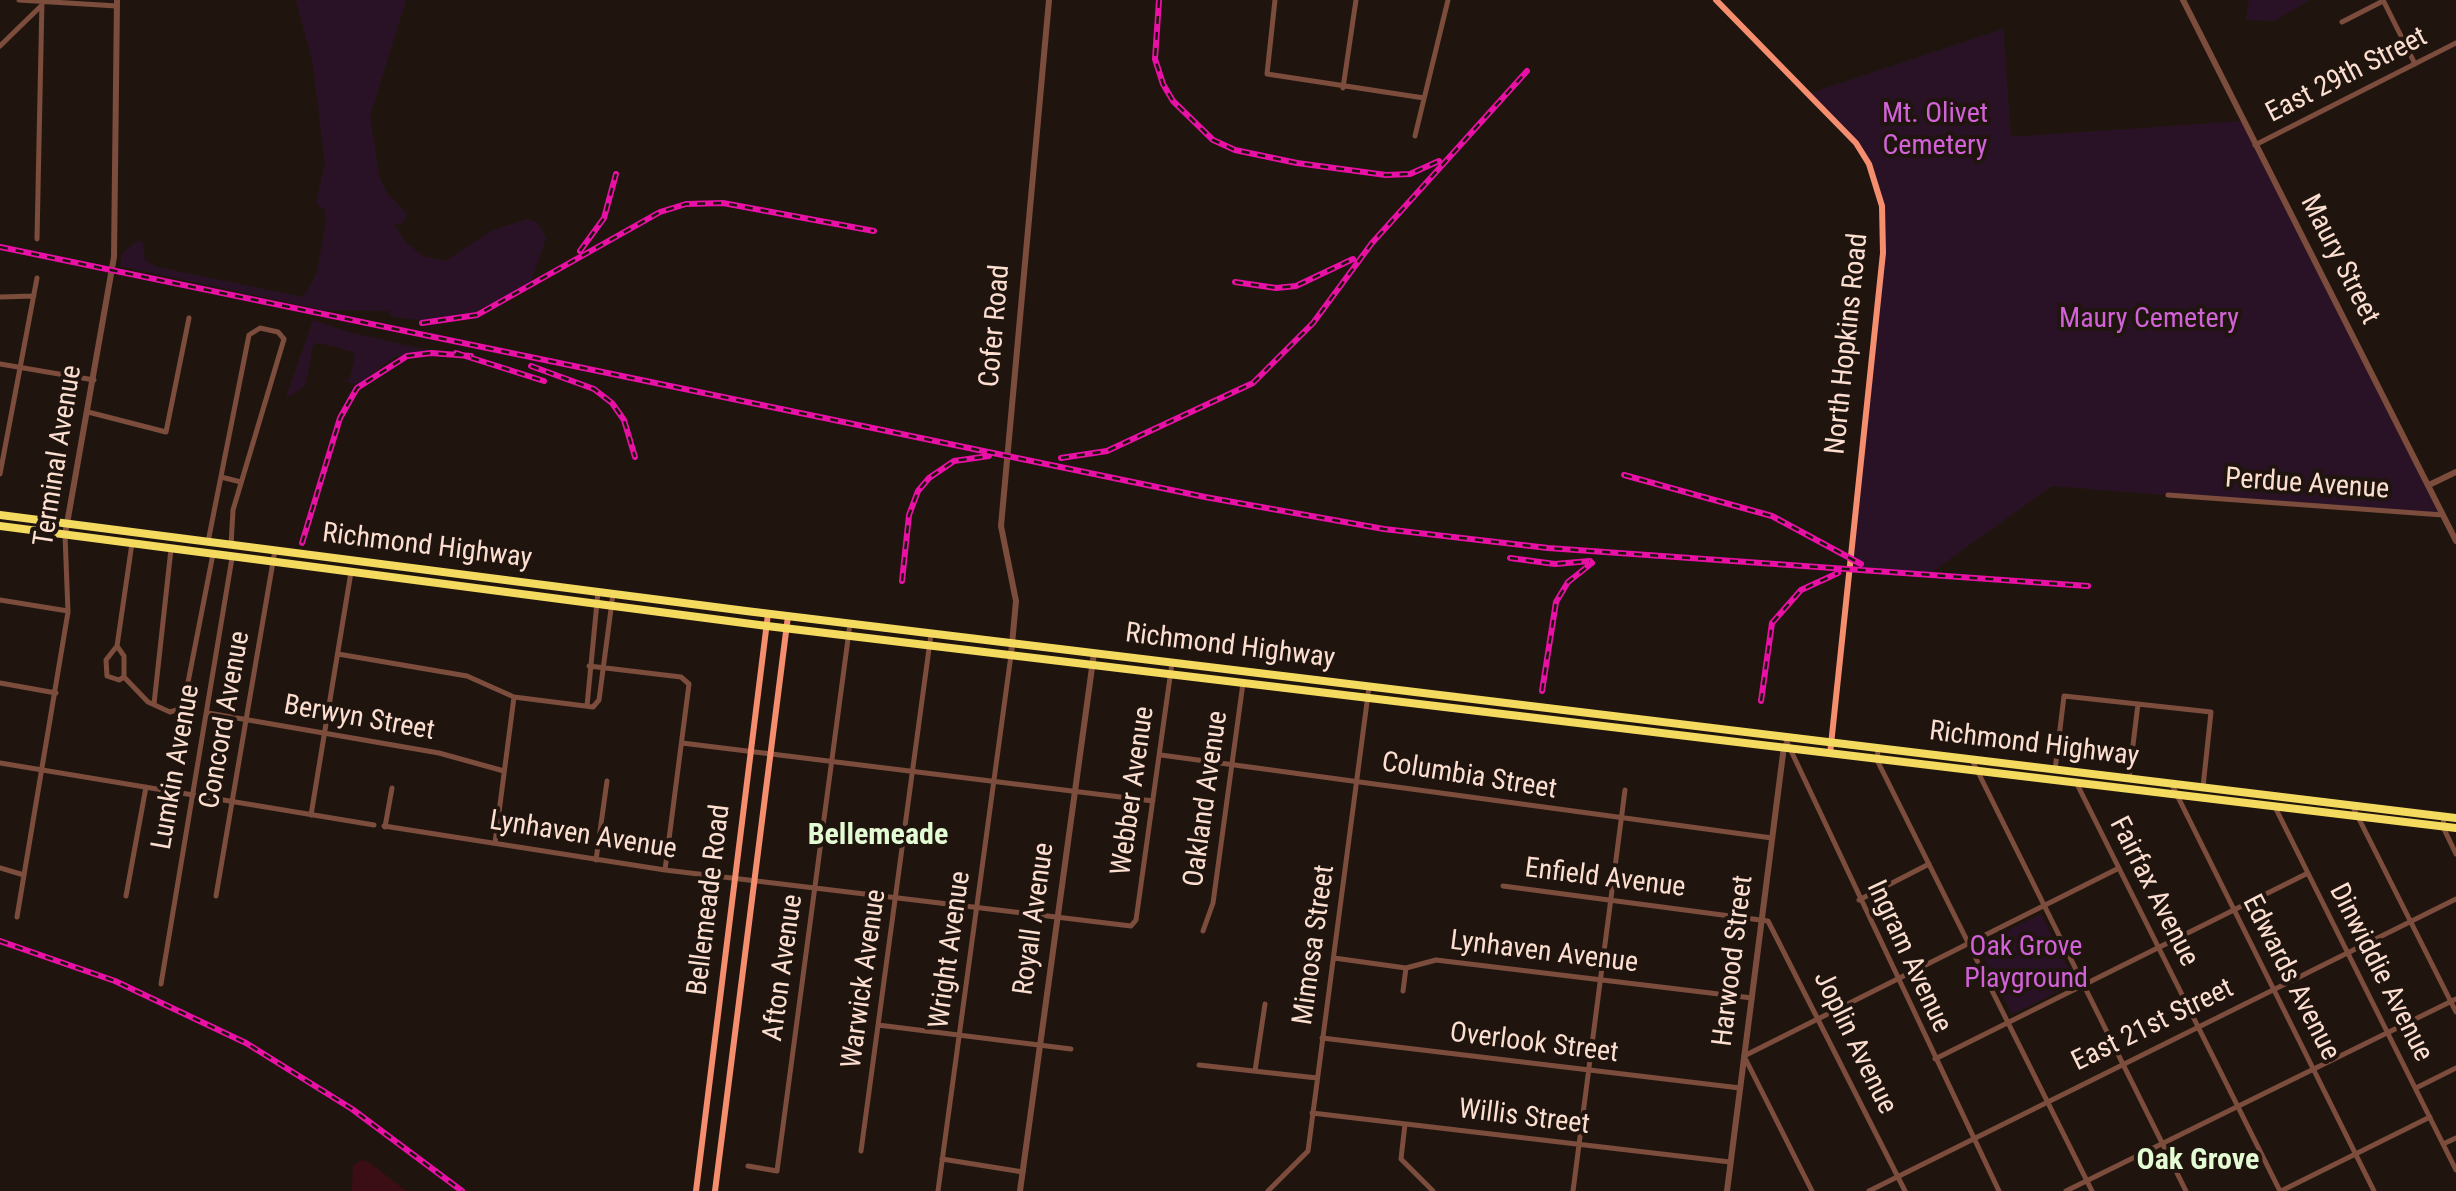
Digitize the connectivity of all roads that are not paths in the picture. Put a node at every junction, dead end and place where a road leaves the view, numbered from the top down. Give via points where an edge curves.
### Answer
1 (19, 0) edge
2 (1050, 0) edge
3 (1275, 0) edge
4 (1356, 0) edge
5 (1448, 0) edge
6 (1716, 0) edge
7 (2182, 0) edge
8 (2384, 0) edge
9 (42, 2) edge
10 (116, 3) edge
11 (2342, 22) dead end
12 (2456, 43) edge
13 (0, 46) edge
14 (2415, 64) junction
15 (1343, 88) junction
16 (1424, 98) junction
17 (1415, 136) dead end
18 (2255, 145) junction
19 (38, 239) dead end
20 (38, 278) dead end
21 (34, 296) junction
22 (0, 297) edge
23 (189, 318) dead end
24 (0, 364) edge
25 (21, 368) junction
26 (94, 380) junction
27 (88, 412) junction
28 (3, 440) edge
29 (2456, 472) edge
30 (0, 474) edge
31 (221, 478) junction
32 (241, 482) junction
33 (2429, 485) junction
34 (2168, 495) dead end
35 (0, 515) edge
36 (2443, 515) junction
37 (66, 524) junction
38 (0, 526) edge
39 (65, 535) junction
40 (2456, 541) edge
41 (208, 542) junction
42 (132, 544) junction
43 (231, 544) junction
44 (171, 548) junction
45 (275, 550) junction
46 (213, 554) junction
47 (232, 556) junction
48 (352, 560) junction
49 (274, 562) junction
50 (351, 572) junction
51 (598, 592) junction
52 (612, 594) junction
53 (0, 600) edge
54 (597, 604) junction
55 (611, 606) junction
56 (68, 610) junction
57 (768, 614) junction
58 (788, 616) junction
59 (850, 624) junction
60 (767, 626) junction
61 (786, 628) junction
62 (932, 634) junction
63 (849, 635) junction
64 (1014, 644) junction
65 (930, 645) junction
66 (117, 646) junction
67 (1094, 653) junction
68 (338, 654) junction
69 (1012, 655) junction
70 (1172, 663) junction
71 (1092, 665) junction
72 (589, 666) junction
73 (603, 668) junction
74 (1244, 672) junction
75 (1171, 674) junction
76 (124, 676) junction
77 (0, 682) edge
78 (1243, 683) junction
79 (1369, 687) junction
80 (56, 693) junction
81 (514, 697) junction
82 (1368, 698) junction
83 (154, 704) junction
84 (2138, 704) junction
85 (587, 706) junction
86 (207, 713) junction
87 (247, 720) junction
88 (326, 733) junction
89 (1785, 738) junction
90 (682, 743) junction
91 (1831, 744) junction
92 (1786, 749) junction
93 (751, 752) junction
94 (770, 754) junction
95 (1830, 754) junction
96 (1160, 755) junction
97 (1877, 755) junction
98 (1972, 760) junction
99 (0, 762) edge
100 (833, 762) junction
101 (1232, 764) junction
102 (42, 770) junction
103 (2055, 770) junction
104 (504, 771) junction
105 (913, 772) junction
106 (1978, 772) junction
107 (2071, 772) junction
108 (1799, 773) junction
109 (1780, 776) junction
110 (2129, 778) junction
111 (606, 780) dead end
112 (994, 780) junction
113 (1357, 781) junction
114 (2076, 783) junction
115 (2170, 784) junction
116 (146, 787) junction
117 (2203, 787) junction
118 (392, 788) dead end
119 (1625, 790) dead end
120 (1075, 791) junction
121 (193, 795) junction
122 (2269, 795) junction
123 (2177, 796) junction
124 (232, 801) junction
125 (1153, 801) junction
126 (2352, 805) junction
127 (2275, 806) junction
128 (310, 816) junction
129 (2358, 817) junction
130 (2456, 818) edge
131 (1622, 819) junction
132 (2444, 821) junction
133 (374, 825) dead end
134 (2456, 828) edge
135 (1772, 838) junction
136 (495, 843) junction
137 (2456, 854) edge
138 (596, 860) junction
139 (1929, 864) junction
140 (0, 868) edge
141 (2119, 868) junction
142 (665, 870) junction
143 (2308, 873) junction
144 (24, 875) junction
145 (735, 878) junction
146 (754, 881) junction
147 (1503, 886) dead end
148 (816, 888) junction
149 (126, 896) dead end
150 (216, 896) dead end
151 (896, 898) junction
152 (1611, 900) junction
153 (1859, 900) junction
154 (2456, 900) edge
155 (2044, 906) junction
156 (976, 908) junction
157 (2233, 910) junction
158 (17, 916) dead end
159 (1058, 918) junction
160 (1762, 918) junction
161 (2411, 922) junction
162 (1134, 924) joint
163 (1203, 931) dead end
164 (1969, 943) junction
165 (2158, 947) junction
166 (2348, 954) junction
167 (1333, 958) junction
168 (1406, 968) junction
169 (1601, 979) junction
170 (1897, 979) junction
171 (162, 984) dead end
172 (2083, 985) junction
173 (2273, 989) junction
174 (1403, 992) dead end
175 (1752, 998) junction
176 (2453, 1000) edge
177 (1264, 1004) dead end
178 (2456, 1012) edge
179 (1819, 1018) junction
180 (2008, 1022) junction
181 (878, 1025) junction
182 (2198, 1026) junction
183 (2388, 1033) junction
184 (960, 1034) junction
185 (1322, 1038) junction
186 (1040, 1044) junction
187 (1071, 1048) dead end
188 (1744, 1056) junction
189 (1934, 1059) junction
190 (2123, 1064) junction
191 (1199, 1065) dead end
192 (2312, 1068) junction
193 (2456, 1068) edge
194 (1255, 1071) junction
195 (1588, 1072) junction
196 (1317, 1078) junction
197 (1740, 1088) junction
198 (2416, 1088) junction
199 (2048, 1101) junction
200 (2237, 1105) junction
201 (1312, 1114) junction
202 (2430, 1116) junction
203 (1404, 1124) junction
204 (2456, 1138) edge
205 (1972, 1139) junction
206 (2162, 1143) junction
207 (2443, 1144) junction
208 (1579, 1145) junction
209 (861, 1151) dead end
210 (2356, 1154) junction
211 (942, 1159) junction
212 (1730, 1162) junction
213 (748, 1166) dead end
214 (2456, 1170) edge
215 (1023, 1172) junction
216 (1898, 1176) junction
217 (2087, 1180) junction
218 (696, 1191) edge
219 (715, 1191) edge
220 (938, 1191) edge
221 (1020, 1191) edge
222 (1268, 1191) edge
223 (1433, 1191) edge
224 (1573, 1191) edge
225 (1727, 1191) edge
226 (1812, 1191) edge
227 (1868, 1191) edge
228 (1905, 1191) edge
229 (1999, 1191) edge
230 (2066, 1191) edge
231 (2092, 1191) edge
232 (2186, 1191) edge
233 (2281, 1191) edge
234 (2374, 1191) edge

1 - 9 street
2 - 64 street, Cofer Road via 1002,512 1002,549 1016,601
3 - 15 street via 1267,74
4 - 15 street
5 - 16 street
6 - 91 main road, North Hopkins Road via 1856,144 1870,164 1882,206 1883,253
7 - 18 street, Maury Street
8 - 11 street
8 - 14 street
9 - 10 street
9 - 13 street
9 - 19 street
10 - 26 street, Terminal Avenue via 114,257
12 - 14 street, East 29th Street
14 - 18 street, East 29th Street
15 - 16 street
16 - 17 street
18 - 33 street, Maury Street
20 - 21 street
21 - 22 street
21 - 25 street
23 - 27 street via 166,432
24 - 25 street
25 - 26 street
25 - 28 street
26 - 27 street, Terminal Avenue
27 - 37 street, Terminal Avenue
28 - 30 street
29 - 33 street
31 - 32 street
31 - 32 street via 248,335 260,328 284,340
31 - 41 street
32 - 43 street
33 - 36 street, Maury Street
34 - 36 street, Perdue Avenue
35 - 37 main road, Richmond Highway
36 - 40 street, Maury Street
37 - 39 street, Terminal Avenue
37 - 41 main road, Richmond Highway
38 - 39 main road, Richmond Highway
39 - 42 main road, Richmond Highway
39 - 56 street, Terminal Avenue
41 - 43 main road, Richmond Highway
42 - 44 main road, Richmond Highway
42 - 66 street
43 - 45 main road, Richmond Highway
44 - 46 main road, Richmond Highway
44 - 83 street
45 - 48 main road, Richmond Highway
45 - 49 street, Concord Avenue
46 - 47 main road, Richmond Highway
46 - 83 street via 186,701 174,712
47 - 49 main road, Richmond Highway
47 - 86 street, Lumkin Avenue
48 - 50 street
48 - 51 main road, Richmond Highway
49 - 50 main road, Richmond Highway
49 - 87 street, Concord Avenue
50 - 54 main road, Richmond Highway
50 - 68 street
51 - 52 main road, Richmond Highway
51 - 54 street
52 - 55 street
52 - 57 main road, Richmond Highway
53 - 56 street
54 - 55 main road, Richmond Highway
54 - 72 street
55 - 60 main road, Richmond Highway
55 - 73 street
56 - 80 street, Terminal Avenue
57 - 58 main road, Richmond Highway
57 - 60 main road, Bellemeade Road
58 - 59 main road, Richmond Highway
58 - 61 main road, Bellemeade Road
59 - 62 main road, Richmond Highway
59 - 63 street, Afton Avenue
60 - 61 main road, Richmond Highway
60 - 93 main road, Bellemeade Road
61 - 63 main road, Richmond Highway
61 - 94 main road, Bellemeade Road
62 - 64 main road, Richmond Highway
62 - 65 street, Warwick Avenue
63 - 65 main road, Richmond Highway
63 - 100 street, Afton Avenue
64 - 67 main road, Richmond Highway
64 - 69 street, Cofer Road
65 - 69 main road, Richmond Highway
65 - 105 street, Warwick Avenue
66 - 76 street
66 - 76 street via 106,660 107,676
67 - 70 main road, Richmond Highway
67 - 71 street, Royall Avenue
68 - 81 street via 467,676
68 - 88 street
69 - 71 main road, Richmond Highway
69 - 112 street, Wright Avenue
70 - 74 main road, Richmond Highway
70 - 75 street, Webber Avenue
71 - 75 main road, Richmond Highway
71 - 120 street, Royall Avenue
72 - 73 street
72 - 85 street
73 - 85 street via 598,703
73 - 90 street via 688,681
74 - 78 street, Oakland Avenue
74 - 79 main road, Richmond Highway
75 - 78 main road, Richmond Highway
75 - 96 street, Webber Avenue
76 - 83 street
77 - 80 street
78 - 82 main road, Richmond Highway
78 - 101 street, Oakland Avenue
79 - 82 street, Mimosa Street
79 - 89 main road, Richmond Highway
80 - 102 street, Terminal Avenue
81 - 85 street
81 - 104 street
82 - 92 main road, Richmond Highway
82 - 113 street, Mimosa Street
84 - 103 street via 2064,696
84 - 110 street
84 - 117 street via 2211,712
86 - 87 street, Berwyn Street
86 - 121 street, Lumkin Avenue
87 - 88 street, Berwyn Street
87 - 124 street, Concord Avenue
88 - 104 street, Berwyn Street
88 - 128 street
89 - 91 main road, Richmond Highway
89 - 92 street, Harwood Street
90 - 93 street
90 - 142 street
91 - 95 main road, North Hopkins Road
91 - 97 main road, Richmond Highway
92 - 95 main road, Richmond Highway
92 - 108 street, Ingram Avenue
92 - 109 street, Harwood Street
93 - 94 street
93 - 145 main road, Bellemeade Road
94 - 100 street
94 - 146 main road, Bellemeade Road
95 - 97 main road, Richmond Highway
96 - 101 street, Columbia Street
96 - 125 street, Webber Avenue
97 - 98 main road, Richmond Highway
97 - 106 main road, Richmond Highway
97 - 139 street
98 - 103 main road, Richmond Highway
98 - 106 street
99 - 102 street
100 - 105 street
100 - 148 street, Afton Avenue
101 - 113 street, Columbia Street
101 - 163 street, Oakland Avenue via 1213,904
102 - 116 street
102 - 144 street, Terminal Avenue
103 - 107 main road, Richmond Highway
104 - 136 street
105 - 112 street
105 - 151 street, Warwick Avenue
106 - 114 main road, Richmond Highway
106 - 155 street
107 - 110 main road, Richmond Highway
107 - 114 street, Fairfax Avenue
108 - 109 street via 1790,769
108 - 153 street, Ingram Avenue
109 - 135 street, Harwood Street
110 - 115 main road, Richmond Highway
111 - 138 street
112 - 120 street
112 - 156 street, Wright Avenue
113 - 131 street, Columbia Street
113 - 167 street, Mimosa Street
114 - 123 main road, Richmond Highway
114 - 141 street, Fairfax Avenue
115 - 117 main road, Richmond Highway
115 - 123 street, Edwards Avenue
116 - 121 street
116 - 149 street
117 - 122 main road, Richmond Highway
118 - 136 street, Lynhaven Avenue via 384,827
119 - 131 street
120 - 125 street
120 - 159 street, Royall Avenue
121 - 124 street
121 - 171 street, Lumkin Avenue
122 - 126 main road, Richmond Highway
122 - 127 street, Dinwiddie Avenue
123 - 127 main road, Richmond Highway
123 - 157 street, Edwards Avenue
124 - 128 street
124 - 150 street, Concord Avenue
125 - 162 street, Webber Avenue
126 - 129 street
126 - 132 main road, Richmond Highway
127 - 129 main road, Richmond Highway
127 - 143 street, Dinwiddie Avenue
128 - 133 street
129 - 132 main road, Richmond Highway
129 - 161 street
130 - 132 main road, Richmond Highway
131 - 135 street, Columbia Street
131 - 152 street
132 - 134 main road, Richmond Highway
132 - 137 street
135 - 160 street, Harwood Street
136 - 138 street, Lynhaven Avenue
138 - 142 street, Lynhaven Avenue
139 - 153 street
139 - 164 street
140 - 144 street
141 - 155 street
141 - 165 street, Fairfax Avenue
142 - 145 street, Lynhaven Avenue
143 - 157 street
143 - 166 street, Dinwiddie Avenue
144 - 158 street, Terminal Avenue
145 - 146 street, Lynhaven Avenue
145 - 218 main road, Bellemeade Road
146 - 148 street, Lynhaven Avenue
146 - 219 main road, Bellemeade Road
147 - 152 street, Enfield Avenue
148 - 151 street, Lynhaven Avenue
148 - 213 street, Afton Avenue via 776,1171
151 - 156 street, Lynhaven Avenue
151 - 181 street, Warwick Avenue
152 - 160 street, Enfield Avenue
152 - 169 street
153 - 170 street, Ingram Avenue
154 - 161 street, East 21st Street
155 - 164 street
155 - 172 street
156 - 159 street, Lynhaven Avenue
156 - 184 street, Wright Avenue
157 - 165 street
157 - 173 street, Edwards Avenue
159 - 162 street, Lynhaven Avenue
159 - 186 street, Royall Avenue
160 - 175 street, Harwood Street
160 - 179 street, Joplin Avenue via 1773,926
161 - 166 street, East 21st Street
161 - 176 street
164 - 170 street
164 - 180 street
165 - 172 street
165 - 182 street, Fairfax Avenue
166 - 173 street, East 21st Street
166 - 183 street, Dinwiddie Avenue
167 - 168 street, Lynhaven Avenue
167 - 185 street, Mimosa Street
168 - 169 street, Lynhaven Avenue via 1436,960
168 - 174 street
169 - 175 street, Lynhaven Avenue
169 - 195 street
170 - 179 street
170 - 189 street, Ingram Avenue
172 - 180 street
172 - 190 street
173 - 182 street, East 21st Street
173 - 192 street, Edwards Avenue
175 - 188 street, Harwood Street
176 - 178 street
176 - 183 street
177 - 194 street
179 - 188 street
179 - 216 street, Joplin Avenue
180 - 189 street
180 - 199 street
181 - 184 street
181 - 209 street, Warwick Avenue
182 - 190 street, East 21st Street
182 - 200 street, Fairfax Avenue
183 - 192 street
183 - 198 street, Dinwiddie Avenue
184 - 186 street
184 - 211 street, Wright Avenue
185 - 195 street, Overlook Street
185 - 196 street, Mimosa Street
186 - 187 street
186 - 215 street, Royall Avenue
188 - 197 street, Harwood Street
188 - 226 street
189 - 205 street, Ingram Avenue
190 - 199 street, East 21st Street
190 - 206 street
191 - 194 street
192 - 200 street
192 - 210 street, Edwards Avenue
193 - 198 street
194 - 196 street
195 - 197 street, Overlook Street
195 - 208 street
196 - 201 street, Mimosa Street
197 - 212 street, Harwood Street
198 - 202 street, Dinwiddie Avenue
199 - 205 street, East 21st Street
199 - 217 street
200 - 206 street
200 - 233 street, Fairfax Avenue
201 - 203 street, Willis Street
201 - 222 street, Mimosa Street via 1306,1156
202 - 207 street, Dinwiddie Avenue
202 - 210 street
203 - 208 street, Willis Street
203 - 223 street via 1401,1158
204 - 207 street
205 - 216 street, East 21st Street
205 - 229 street, Ingram Avenue
206 - 217 street
206 - 232 street
207 - 214 street, Dinwiddie Avenue
208 - 212 street, Willis Street
208 - 224 street
210 - 233 street
210 - 234 street, Edwards Avenue
211 - 215 street
211 - 220 street, Wright Avenue
212 - 225 street, Harwood Street
215 - 221 street, Royall Avenue
216 - 227 street, East 21st Street
216 - 228 street, Joplin Avenue
217 - 230 street
217 - 231 street

